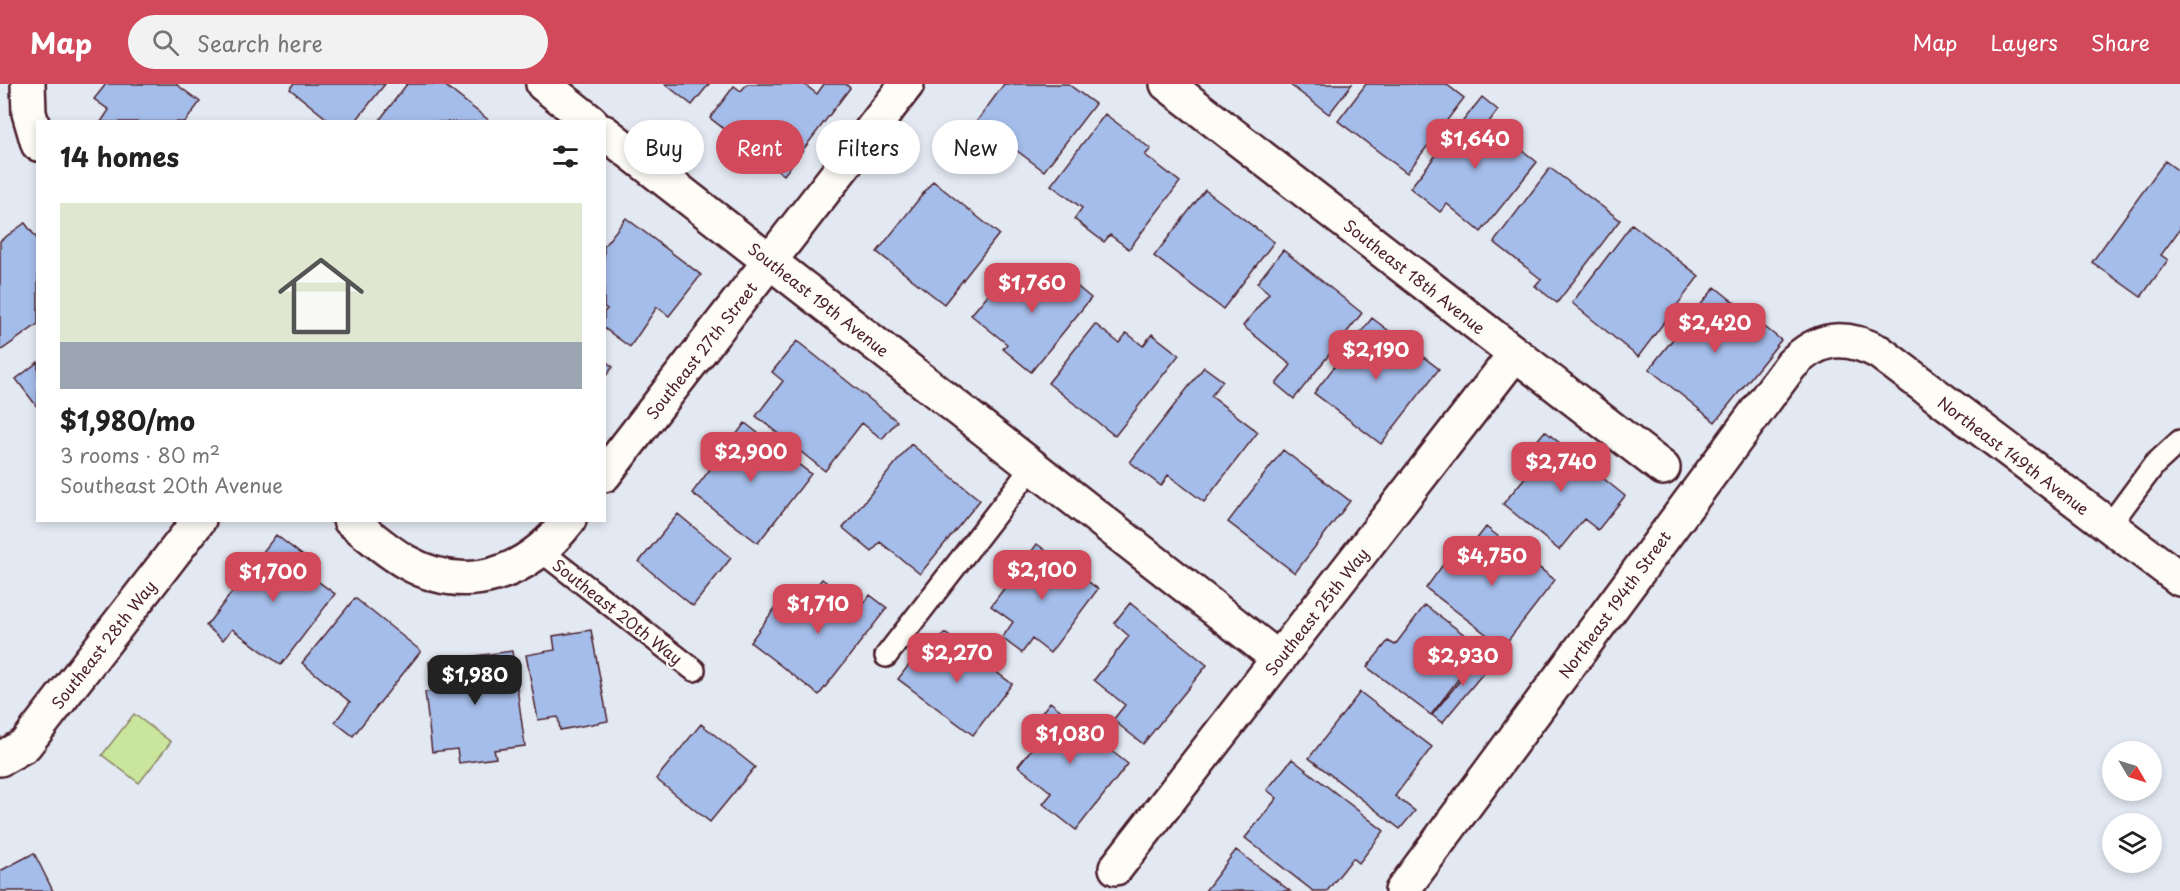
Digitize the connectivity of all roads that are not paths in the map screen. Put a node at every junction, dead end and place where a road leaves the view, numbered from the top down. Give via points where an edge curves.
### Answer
1 (543, 84) edge
2 (907, 84) edge
3 (1167, 84) edge
4 (28, 85) edge
5 (588, 120) edge
6 (606, 134) edge
7 (36, 137) edge
8 (770, 261) junction
9 (1844, 340) joint
10 (1515, 354) junction
11 (2180, 441) edge
12 (1033, 466) junction
13 (1663, 468) dead end
14 (606, 471) edge
15 (197, 522) edge
16 (353, 522) edge
17 (567, 522) edge
18 (2109, 526) junction
19 (541, 551) junction
20 (2180, 579) edge
21 (886, 656) dead end
22 (1279, 658) junction
23 (694, 670) dead end
24 (0, 759) edge
25 (1116, 868) dead end
26 (1402, 891) edge

1 - 5 street
2 - 8 street, Southeast 27th Street
3 - 10 street, Southeast 18th Avenue
4 - 7 street via 29,113
6 - 8 street, Southeast 19th Avenue
8 - 12 street, Southeast 19th Avenue
8 - 14 street, Southeast 27th Street
9 - 18 street, Northeast 149th Avenue via 1879,352
9 - 26 street, Northeast 194th Street via 1813,347 1791,365
10 - 13 street, Southeast 18th Avenue
10 - 22 street, Southeast 25th Way
11 - 18 lane via 2154,465
12 - 21 lane
12 - 22 street, Southeast 19th Avenue
15 - 24 street, Southeast 28th Way via 25,745
16 - 19 street via 405,562 446,577 490,576 514,568
17 - 19 street
18 - 20 street, Northeast 149th Avenue
19 - 23 lane, Southeast 20th Way
22 - 25 street, Southeast 25th Way

